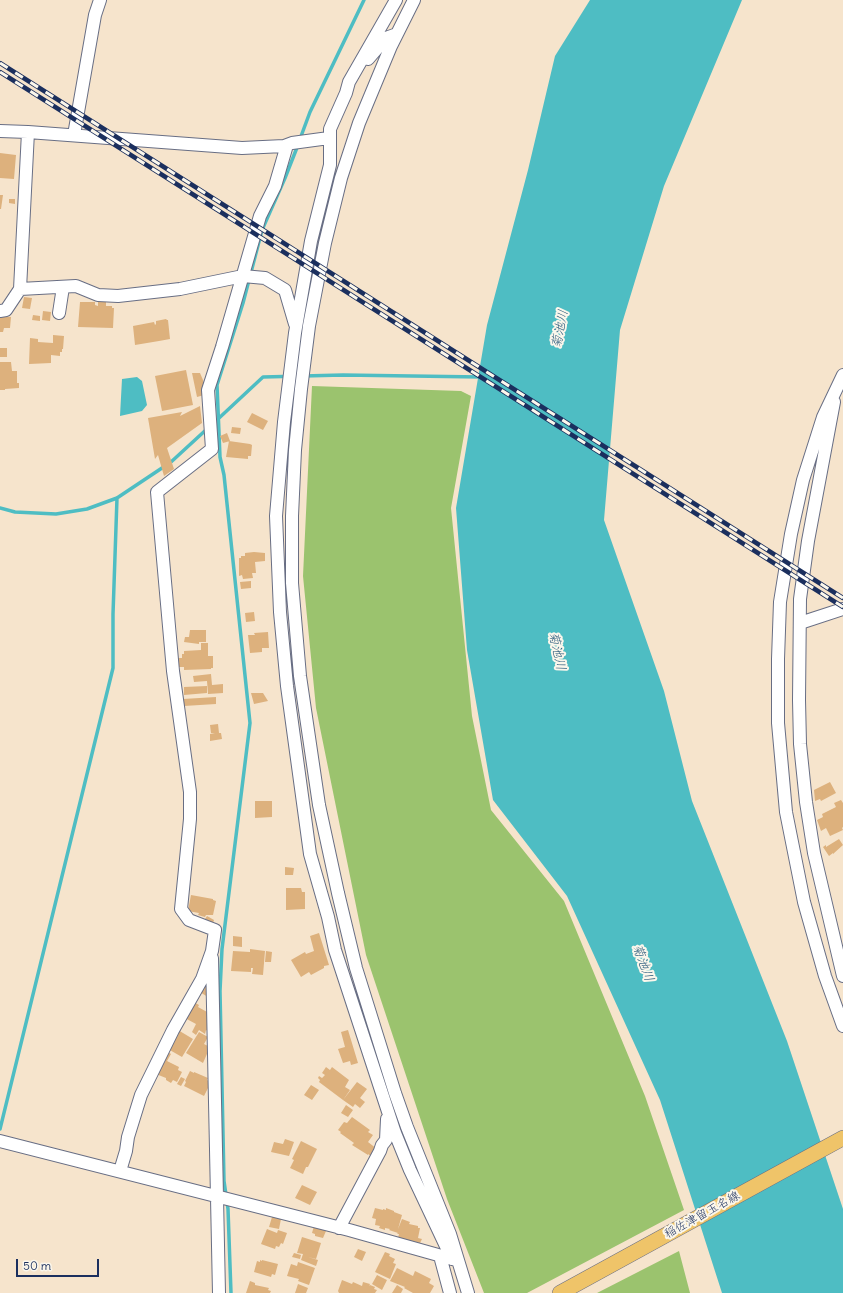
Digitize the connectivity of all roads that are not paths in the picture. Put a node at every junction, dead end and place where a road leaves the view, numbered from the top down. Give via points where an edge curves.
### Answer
1 (100, 0) edge
2 (396, 0) edge
3 (414, 0) edge
4 (397, 34) junction
5 (349, 82) junction
6 (0, 131) edge
7 (28, 132) junction
8 (74, 135) junction
9 (329, 138) junction
10 (289, 144) junction
11 (243, 276) junction
12 (62, 287) junction
13 (20, 289) junction
14 (0, 311) edge
15 (59, 314) dead end
16 (296, 326) junction
17 (840, 380) edge
18 (843, 609) edge
19 (800, 623) junction
20 (840, 946) edge
21 (212, 951) junction
22 (843, 976) edge
23 (843, 1026) edge
24 (387, 1112) junction
25 (843, 1138) edge
26 (2, 1142) edge
27 (120, 1172) junction
28 (218, 1197) junction
29 (339, 1228) junction
30 (450, 1258) junction
31 (219, 1293) edge
32 (450, 1293) edge
33 (468, 1293) edge
34 (560, 1293) edge

1 - 8 street via 95,15
2 - 5 street
3 - 4 street
4 - 5 street via 386,38
4 - 30 street via 359,123 341,178 325,244 300,389 292,516 292,583 300,676 320,805 336,886 356,968 395,1093 450,1234
5 - 9 street via 330,129
6 - 7 street
7 - 8 street
7 - 13 street
8 - 10 street via 242,148
9 - 10 street
9 - 16 street via 330,165
10 - 11 street via 275,186 260,216
11 - 12 street via 180,289 118,296 98,295 76,286
11 - 16 street via 265,278 284,290
11 - 21 street via 208,390 212,449 157,492 173,671 190,792 190,819 181,909 188,920 215,930
12 - 13 street
12 - 15 street
13 - 14 street via 6,310
16 - 24 street via 276,516 280,612 287,686 310,854 335,950
17 - 19 street via 808,541 800,599
17 - 23 street via 823,417 803,480 791,534 780,602 778,724 786,812 804,902 825,976
18 - 19 street
19 - 20 street via 800,744 806,802 825,903
20 - 22 street
21 - 27 street via 202,979 141,1095
21 - 28 street
24 - 29 street via 386,1140
24 - 30 street
25 - 34 main road, 稲佐津留玉名線
26 - 27 street
27 - 28 street
28 - 29 street
28 - 31 street
29 - 30 street
30 - 32 street
30 - 33 street

